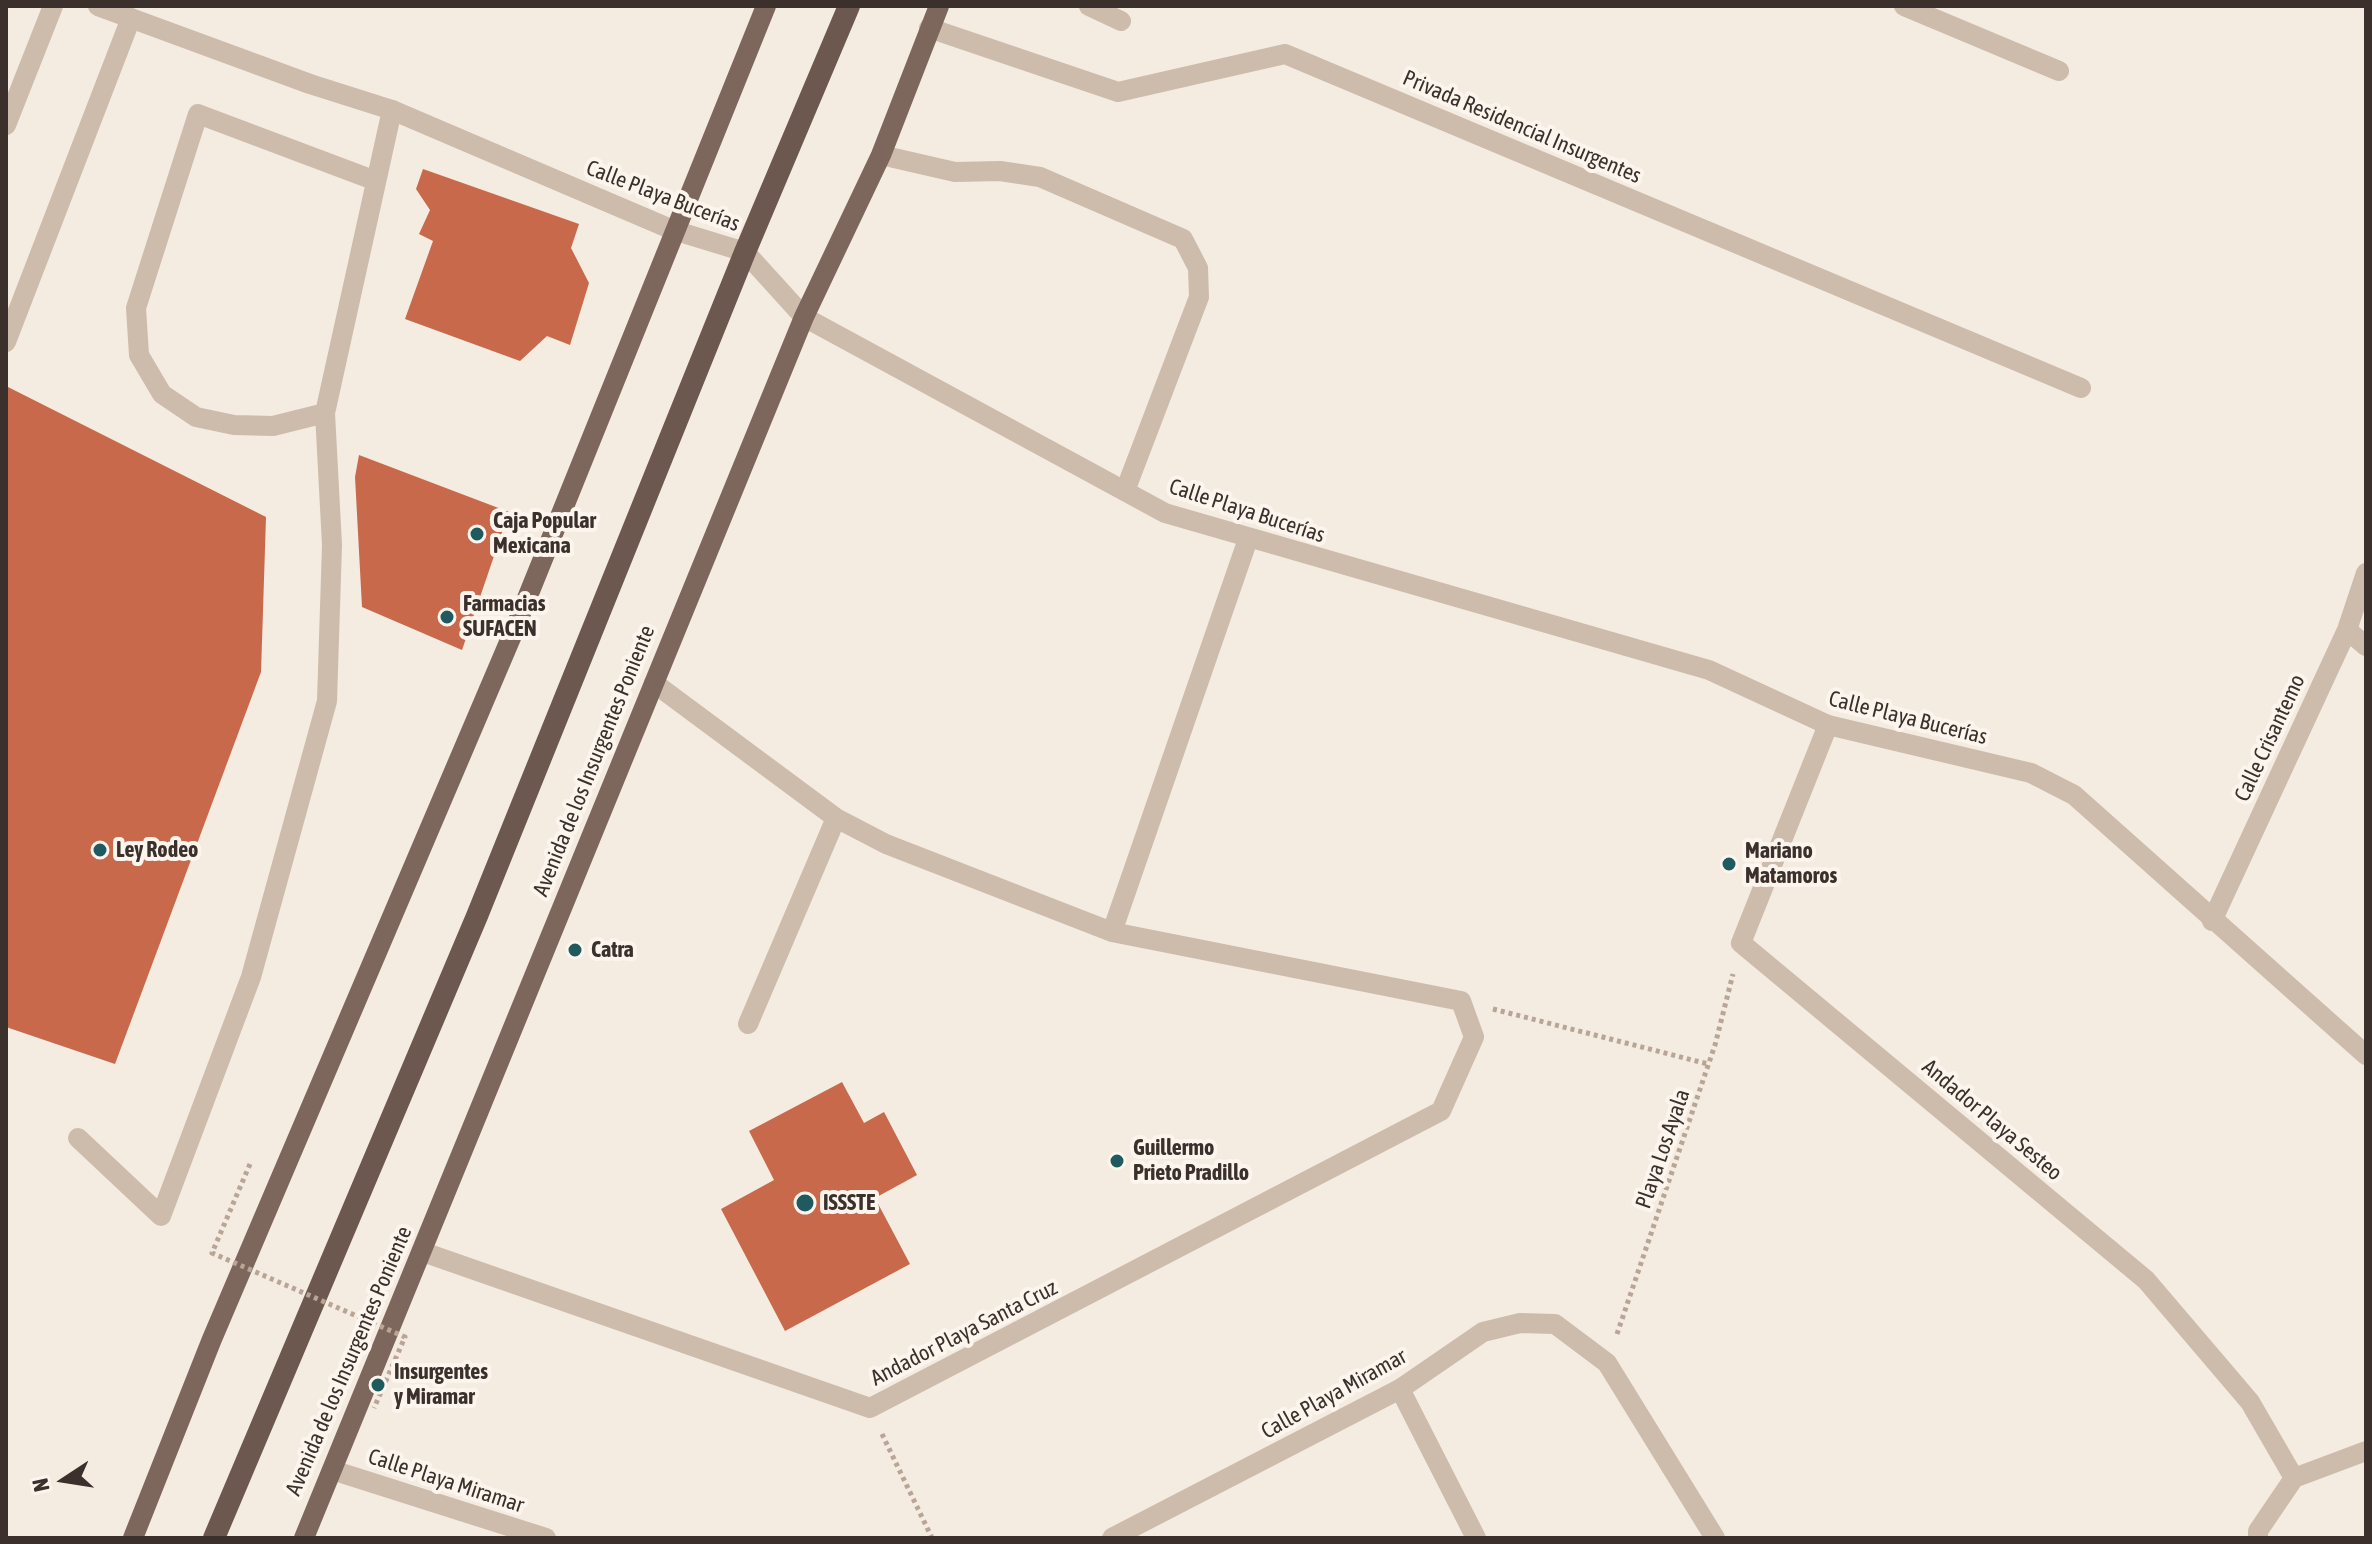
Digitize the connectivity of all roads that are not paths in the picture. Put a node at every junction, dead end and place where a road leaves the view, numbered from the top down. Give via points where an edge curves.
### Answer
1 (53, 6) edge
2 (98, 6) edge
3 (766, 6) edge
4 (849, 6) edge
5 (939, 6) edge
6 (1089, 6) edge
7 (1904, 6) edge
8 (131, 18) junction
9 (1121, 21) dead end
10 (929, 28) junction
11 (2059, 71) dead end
12 (392, 110) junction
13 (6, 125) edge
14 (881, 155) junction
15 (376, 181) junction
16 (673, 230) junction
17 (745, 252) junction
18 (804, 317) junction
19 (6, 342) edge
20 (2081, 388) dead end
21 (325, 413) junction
22 (1125, 491) junction
23 (1248, 539) junction
24 (2366, 573) edge
25 (2347, 630) junction
26 (2366, 646) edge
27 (654, 683) junction
28 (1828, 725) junction
29 (836, 818) junction
30 (2212, 921) junction
31 (1112, 932) junction
32 (748, 1024) dead end
33 (2366, 1055) edge
34 (78, 1138) dead end
35 (423, 1252) junction
36 (1400, 1389) junction
37 (2366, 1451) edge
38 (332, 1470) junction
39 (2294, 1478) junction
40 (133, 1538) edge
41 (214, 1538) edge
42 (304, 1538) edge
43 (546, 1538) edge
44 (1112, 1538) edge
45 (1476, 1538) edge
46 (1715, 1538) edge
47 (2258, 1538) edge

1 - 13 street
2 - 8 street, Calle Playa Bucerías
3 - 16 main road
4 - 17 highway
5 - 10 main road, Avenida de los Insurgentes Poniente
6 - 9 street
7 - 11 street
8 - 12 street, Calle Playa Bucerías
8 - 19 street
10 - 14 main road, Avenida de los Insurgentes Poniente
10 - 20 street, Privada Residencial Insurgentes via 1118,92 1285,54
12 - 15 street
12 - 16 street, Calle Playa Bucerías
14 - 18 main road, Avenida de los Insurgentes Poniente
14 - 22 street via 955,172 1040,177 1183,239 1198,268 1199,297
15 - 21 street
15 - 21 street via 198,114 136,308 139,355 162,394 196,417 273,426
16 - 17 street, Calle Playa Bucerías
16 - 40 main road via 513,633 212,1339
17 - 18 street, Calle Playa Bucerías
17 - 41 highway via 477,916
18 - 22 street, Calle Playa Bucerías
18 - 27 main road, Avenida de los Insurgentes Poniente
21 - 34 street via 332,545 327,701 251,977 161,1216
22 - 23 street, Calle Playa Bucerías via 1165,513
23 - 28 street, Calle Playa Bucerías via 1709,670
23 - 31 street
24 - 25 street, Calle Crisantemo
25 - 26 street
25 - 30 street, Calle Crisantemo
27 - 29 street
27 - 35 main road, Avenida de los Insurgentes Poniente
28 - 30 street, Calle Playa Bucerías via 2031,773 2074,795
28 - 39 street, Andador Playa Sesteo via 1741,943 2146,1280 2250,1402
29 - 31 street via 886,844
29 - 32 street
30 - 33 street, Calle Playa Bucerías
31 - 35 street, Andador Playa Santa Cruz via 1461,1001 1474,1037 1441,1111 870,1408
35 - 38 main road, Avenida de los Insurgentes Poniente
36 - 44 street, Calle Playa Miramar
36 - 45 street
36 - 46 street, Calle Playa Miramar via 1483,1332 1520,1323 1555,1324 1607,1363
37 - 39 street
38 - 42 main road, Avenida de los Insurgentes Poniente
38 - 43 street, Calle Playa Miramar
39 - 47 street

